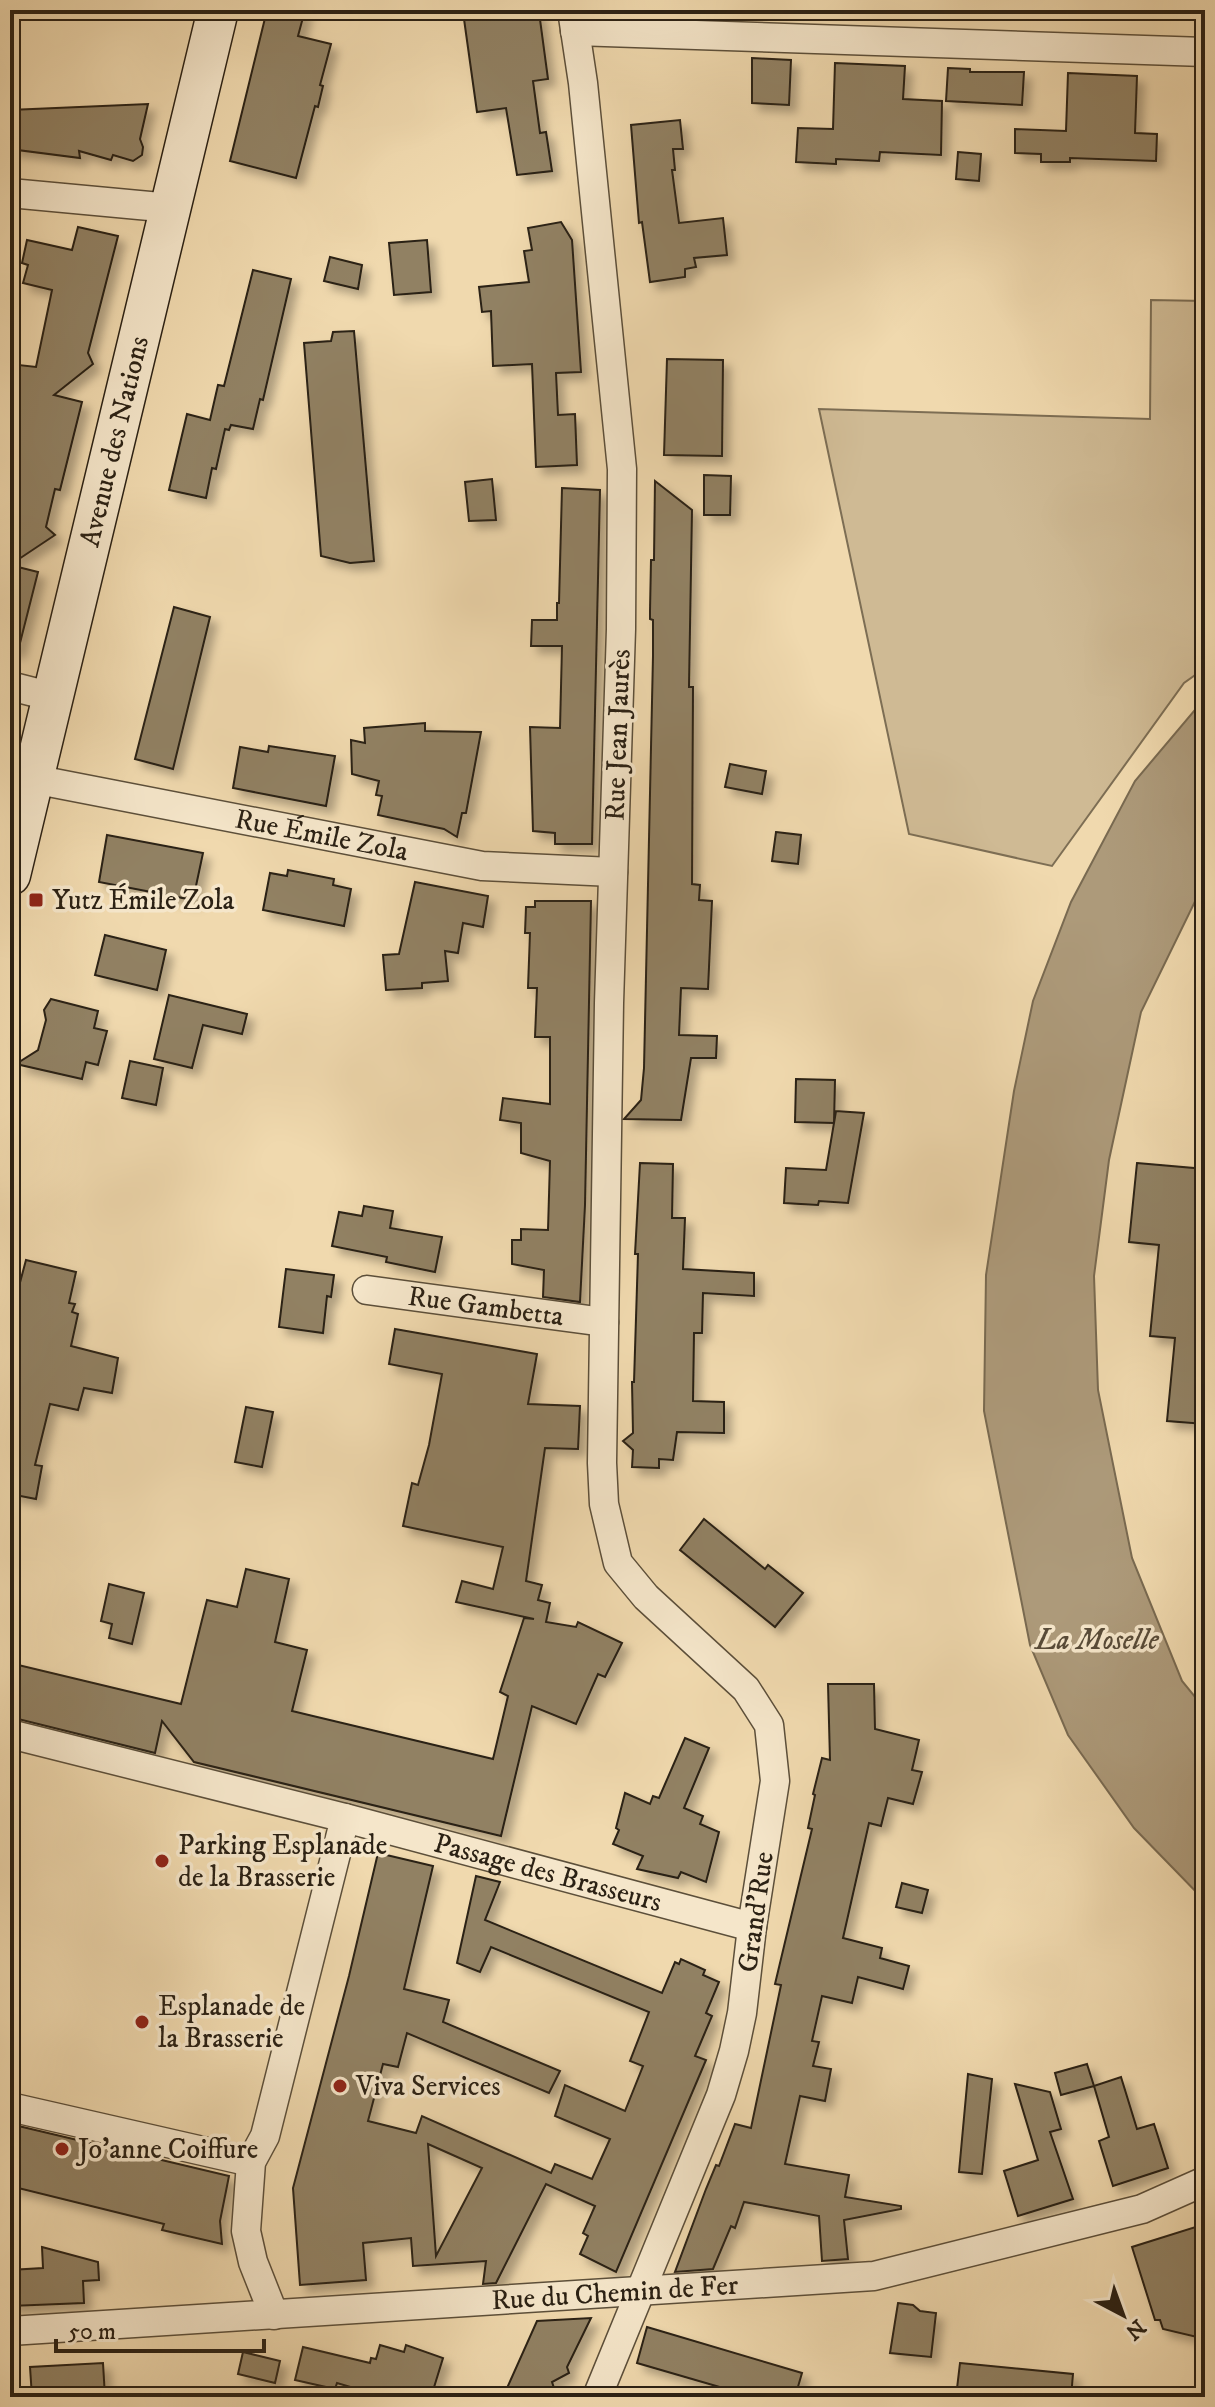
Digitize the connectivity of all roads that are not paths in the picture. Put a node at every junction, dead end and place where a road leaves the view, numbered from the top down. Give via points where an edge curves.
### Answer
1 (218, 10) edge
2 (574, 20) edge
3 (1205, 52) edge
4 (10, 193) edge
5 (171, 208) junction
6 (10, 686) edge
7 (53, 697) junction
8 (33, 779) junction
9 (613, 872) junction
10 (10, 875) edge
11 (367, 1290) dead end
12 (604, 1322) junction
13 (602, 1463) joint
14 (10, 1734) edge
15 (345, 1818) junction
16 (752, 1927) junction
17 (10, 2107) edge
18 (251, 2162) junction
19 (1205, 2181) edge
20 (639, 2291) junction
21 (274, 2315) junction
22 (10, 2331) edge
23 (597, 2397) edge

1 - 5 main road, Avenue des Nations
2 - 3 street
2 - 9 street, Rue Jean Jaurès via 622,469
4 - 5 street
5 - 7 main road, Avenue des Nations
6 - 7 street
7 - 8 main road, Avenue des Nations
8 - 9 street, Rue Émile Zola via 482,866
8 - 10 main road, Avenue des Nations
9 - 12 street, Rue Jean Jaurès
11 - 12 street, Rue Gambetta
12 - 13 street, Rue Jean Jaurès
13 - 16 street, Grand'Rue via 604,1504 618,1563 655,1606 746,1689 769,1725 775,1781
14 - 15 street
15 - 16 street, Passage des Brasseurs
15 - 18 street via 265,2136
16 - 20 street, Grand'Rue via 742,2013 721,2095
17 - 18 street
18 - 21 street via 246,2231
19 - 20 street, Rue du Chemin de Fer via 1142,2209 874,2276
20 - 21 street, Rue du Chemin de Fer
20 - 23 street, Grand'Rue
21 - 22 street, Rue du Chemin de Fer

